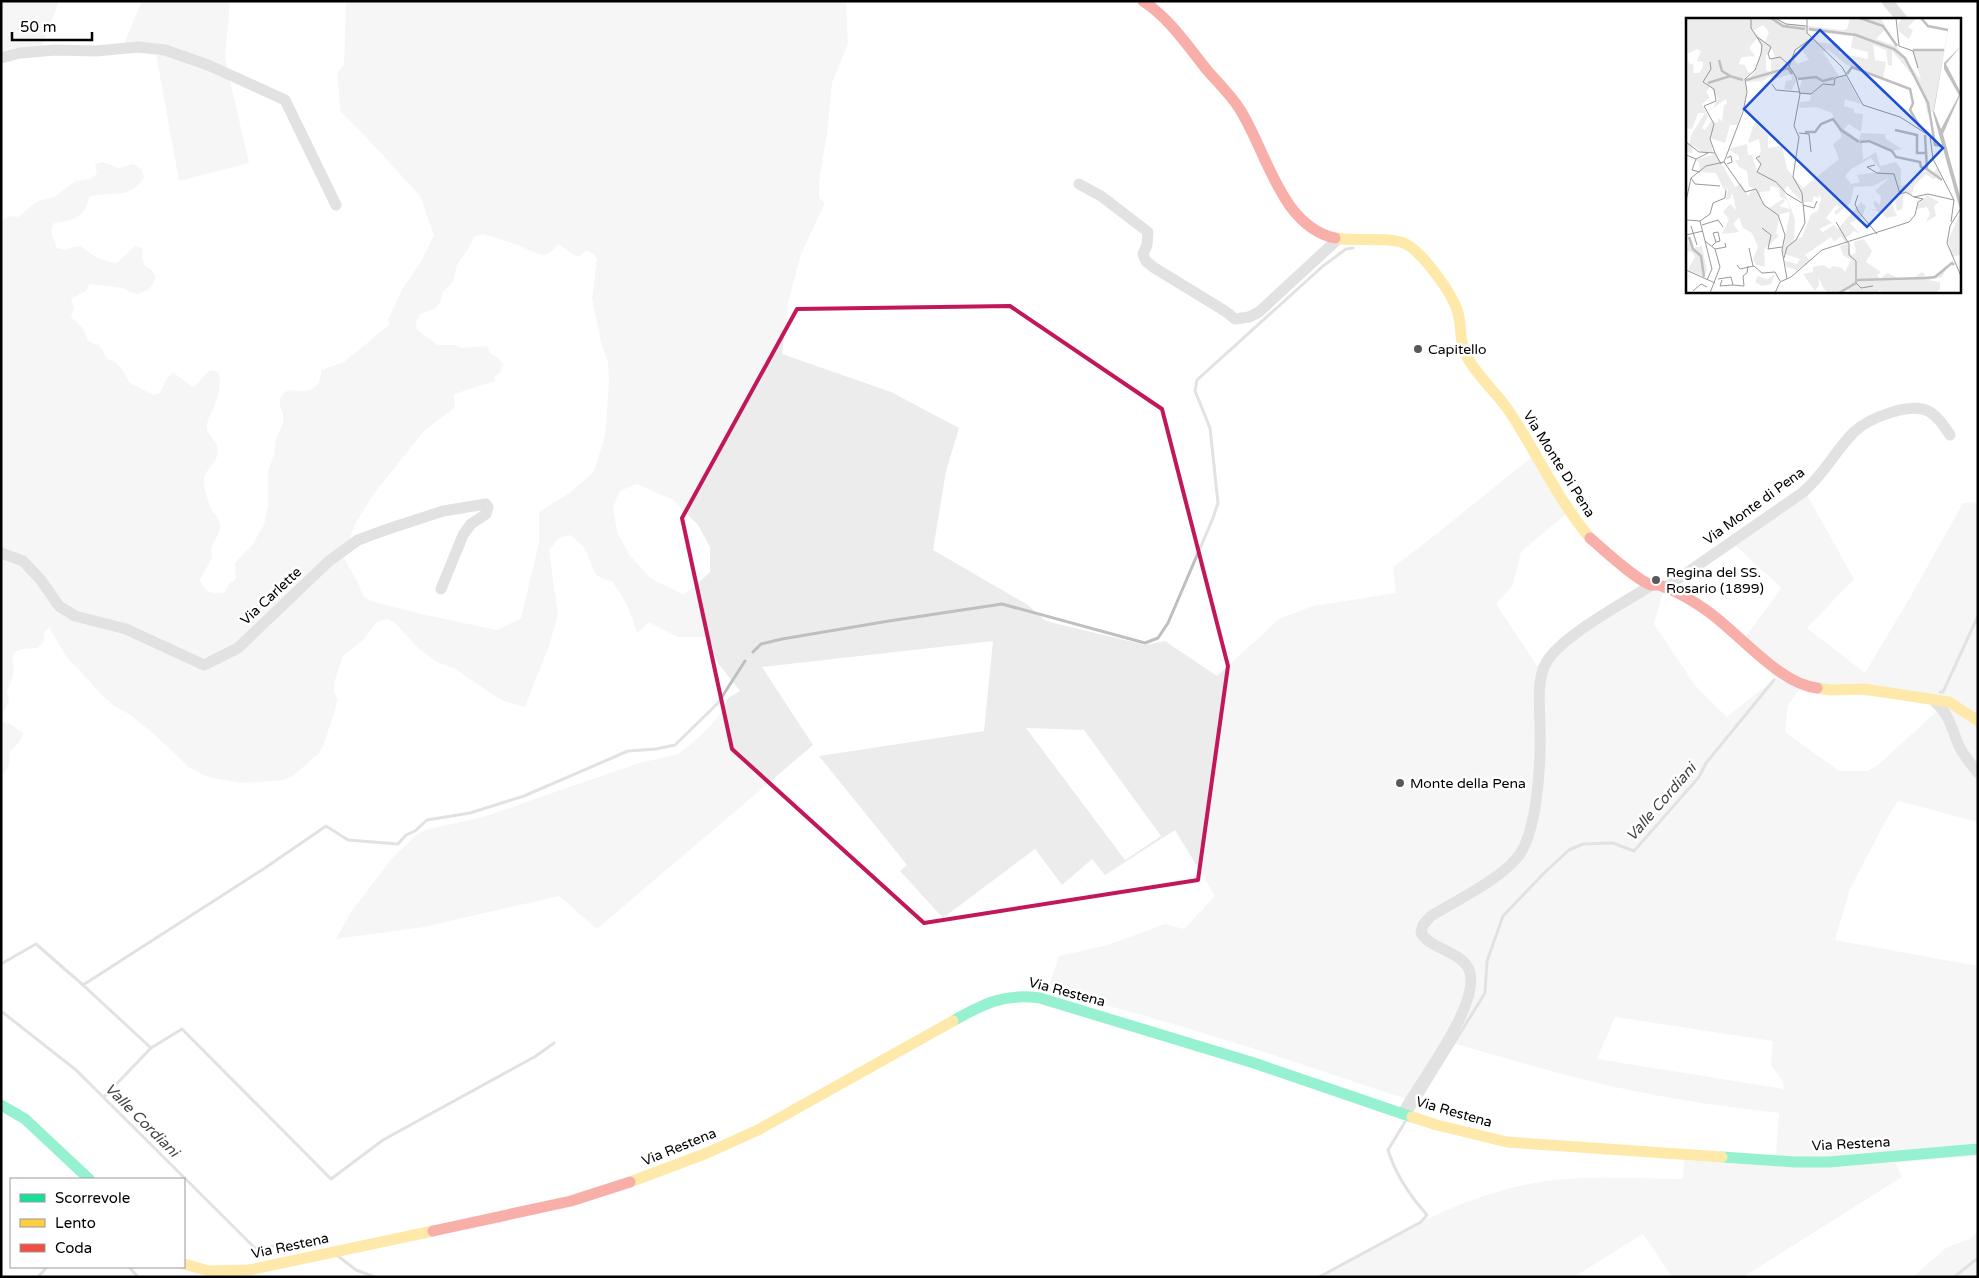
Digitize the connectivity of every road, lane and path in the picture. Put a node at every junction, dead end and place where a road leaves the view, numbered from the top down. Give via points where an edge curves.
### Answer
1 (1142, 1) edge
2 (1887, 1) edge
3 (1901, 18) edge
4 (1, 58) edge
5 (1080, 184) dead end
6 (336, 204) dead end
7 (1338, 240) junction
8 (1950, 435) dead end
9 (1, 553) edge
10 (1652, 585) junction
11 (1665, 588) junction
12 (441, 589) dead end
13 (1932, 699) junction
14 (1978, 721) edge
15 (1978, 772) edge
16 (1, 1105) edge
17 (1403, 1113) junction
18 (1978, 1149) edge
19 (87, 1178) edge
20 (185, 1264) edge

1 - 7 street, Via Monte Di Pena via 1162,16 1239,108 1297,216 1309,227
2 - 3 street
4 - 6 street via 55,50 138,47 165,50 208,65 285,100
5 - 7 street via 1148,232 1143,254 1146,261 1235,319 1259,312
7 - 10 street, Via Monte Di Pena via 1396,241 1407,244 1426,262 1453,300 1465,354 1517,424 1576,521 1591,539
8 - 11 street, Via Monte di Pena via 1936,417 1920,409 1898,410 1869,422 1856,430 1802,494
9 - 12 street, Via Carlette via 23,561 59,606 75,616 126,629 204,665 238,648 329,561 358,540 443,511 486,504 486,514 471,524 463,535
10 - 11 street
10 - 17 street via 1564,643 1545,665 1540,694 1533,821 1523,851 1500,873 1432,916 1420,933 1467,966 1470,972 1469,999 1456,1028
11 - 13 street via 1707,611 1764,660 1805,687 1864,689
13 - 14 street via 1949,702
13 - 15 street via 1944,709 1966,758
16 - 19 street via 25,1119
17 - 18 street, Via Restena via 1507,1142 1785,1162 1829,1162
17 - 20 street, Via Restena via 1254,1063 1048,1000 1018,995 984,1004 758,1130 608,1190 249,1270 209,1271

